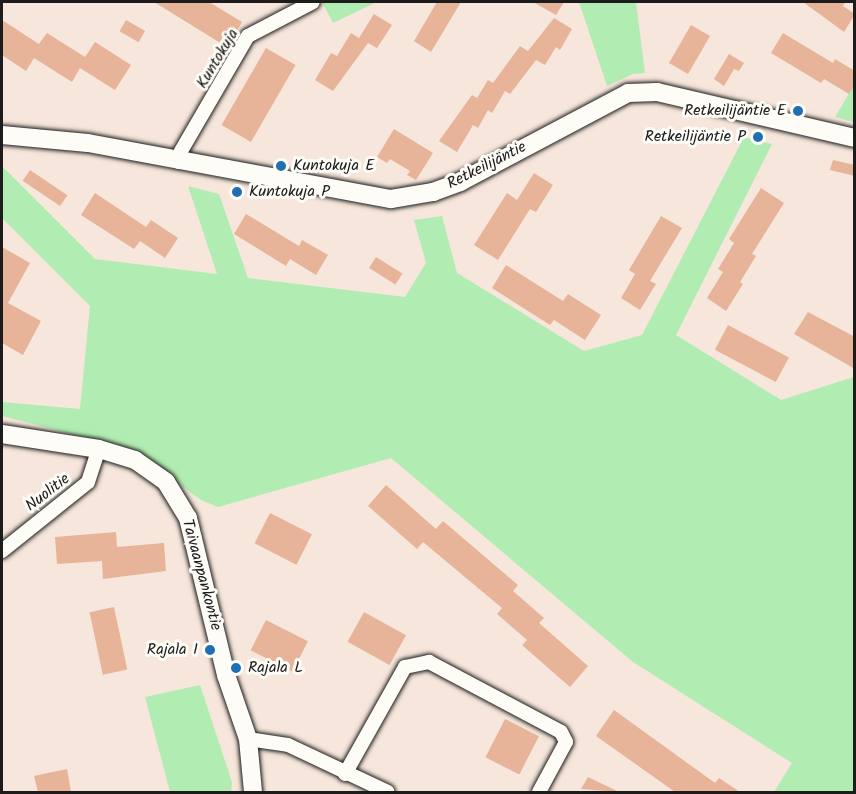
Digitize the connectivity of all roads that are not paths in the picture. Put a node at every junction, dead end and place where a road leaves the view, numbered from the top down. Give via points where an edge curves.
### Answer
1 (313, 2) edge
2 (2, 135) edge
3 (855, 138) edge
4 (179, 162) junction
5 (2, 434) edge
6 (99, 449) junction
7 (2, 551) edge
8 (248, 739) junction
9 (345, 774) junction
10 (253, 792) edge
11 (388, 792) edge
12 (539, 792) edge

1 - 4 street, Kuntokuja via 248,36 181,151
2 - 4 street, Retkeilijäntie via 88,142
3 - 4 street, Retkeilijäntie via 657,92 619,97 460,182 412,197 391,199
5 - 6 street, Taivaanpankontie
6 - 7 street, Nuolitie via 88,482
6 - 8 street, Taivaanpankontie via 135,460 166,482 188,518 226,675
8 - 9 street via 288,745
8 - 10 street, Taivaanpankontie
9 - 11 street
9 - 12 street via 405,667 429,662 561,732 566,742

